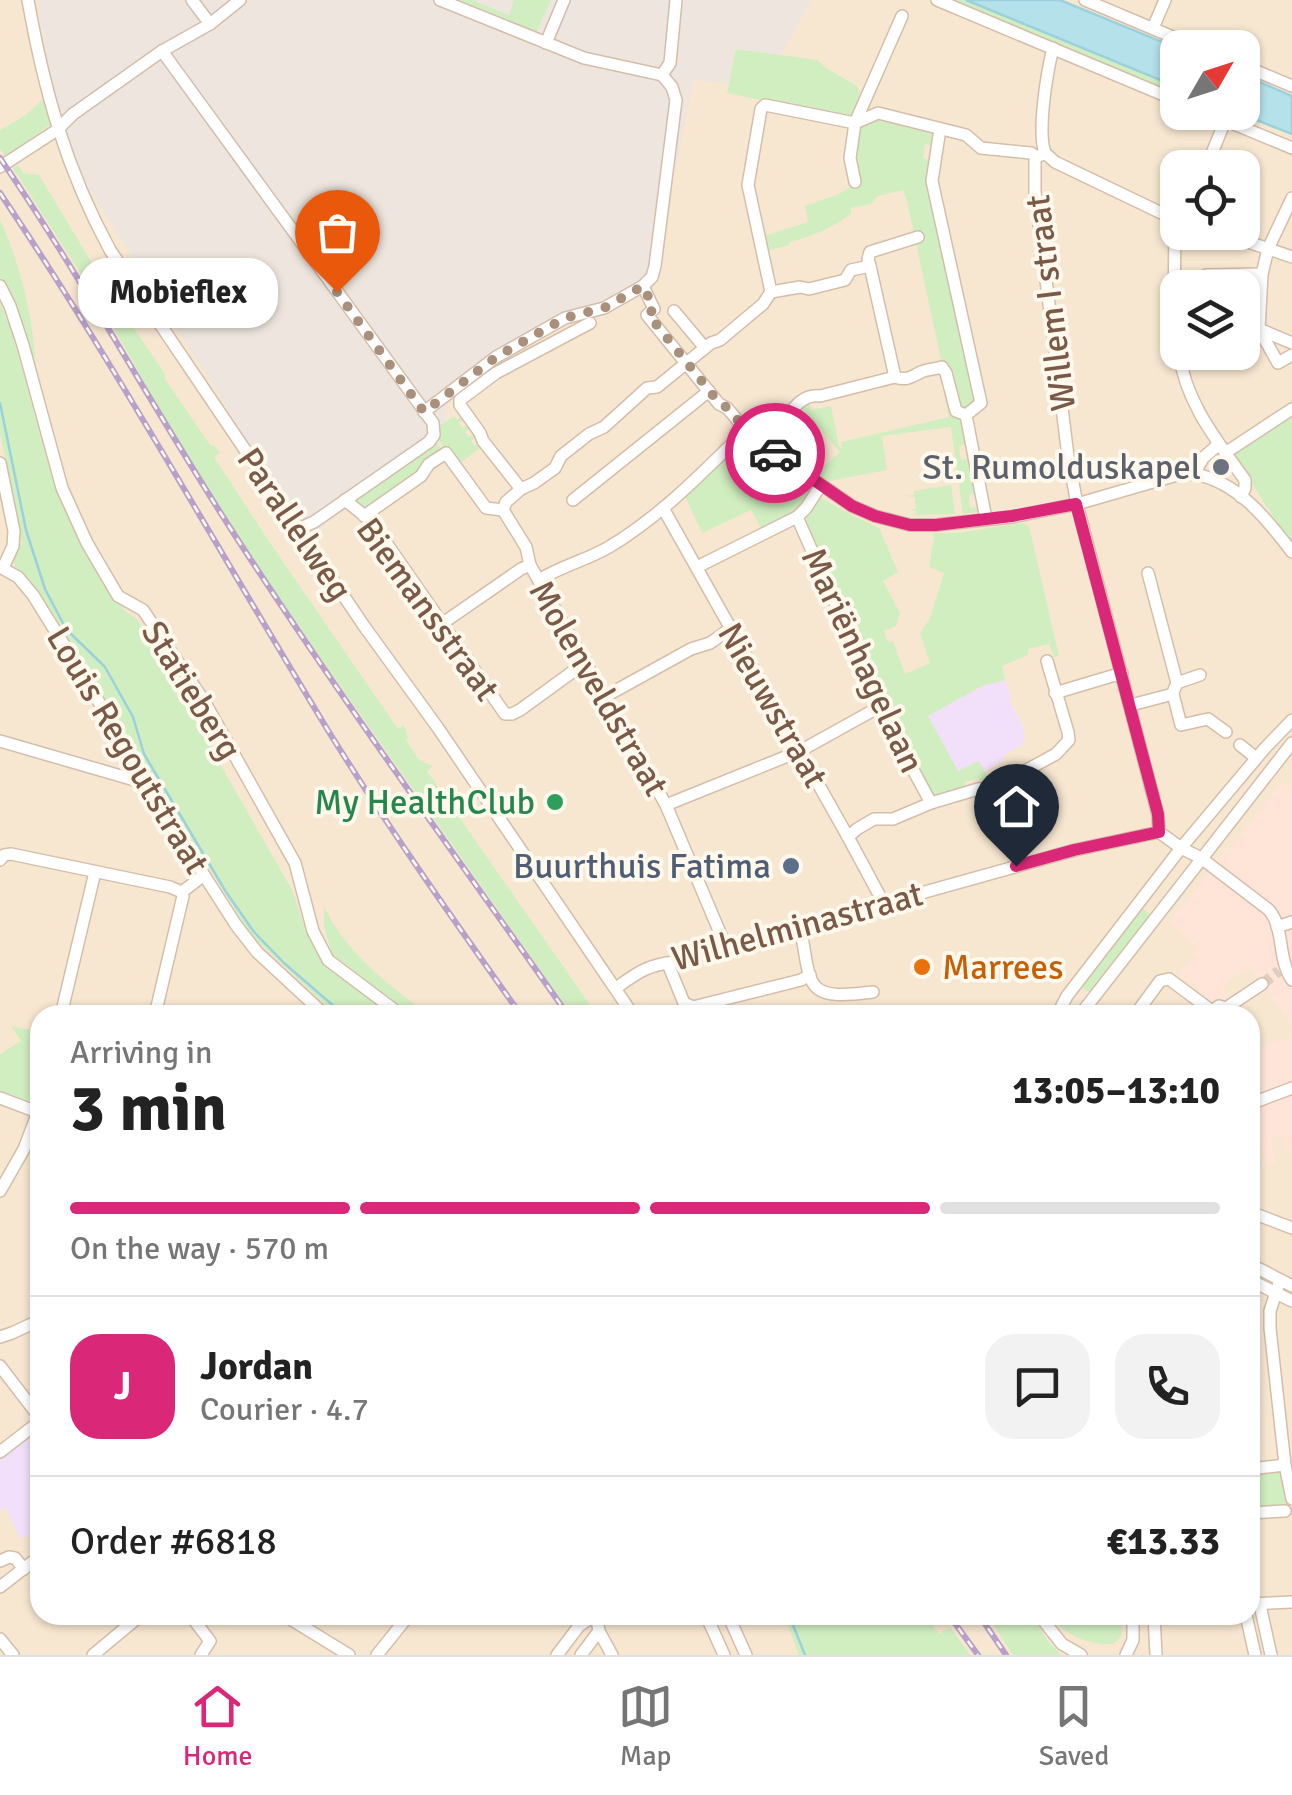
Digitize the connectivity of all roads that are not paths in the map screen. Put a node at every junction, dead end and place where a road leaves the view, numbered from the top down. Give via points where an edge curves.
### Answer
1 (28, 0) edge
2 (192, 0) edge
3 (240, 0) edge
4 (440, 0) edge
5 (564, 0) edge
6 (676, 0) edge
7 (937, 0) edge
8 (1084, 0) edge
9 (1164, 0) edge
10 (902, 16) dead end
11 (210, 24) junction
12 (1152, 28) junction
13 (1160, 31) edge
14 (546, 43) junction
15 (1053, 48) junction
16 (162, 51) junction
17 (1260, 73) edge
18 (662, 75) junction
19 (1292, 86) edge
20 (1160, 93) edge
21 (854, 123) junction
22 (57, 130) junction
23 (940, 130) junction
24 (1249, 130) edge
25 (1292, 148) edge
26 (1041, 155) junction
27 (0, 167) edge
28 (855, 182) dead end
29 (1292, 198) edge
30 (1160, 213) edge
31 (918, 238) dead end
32 (1260, 245) edge
33 (1268, 248) junction
34 (1292, 257) edge
35 (870, 266) junction
36 (1262, 274) joint
37 (0, 286) edge
38 (643, 286) junction
39 (771, 292) junction
40 (1260, 301) edge
41 (674, 311) dead end
42 (590, 323) dead end
43 (1260, 329) edge
44 (1260, 332) edge
45 (1292, 342) edge
46 (705, 348) junction
47 (1292, 355) edge
48 (688, 363) junction
49 (1183, 370) edge
50 (896, 377) junction
51 (709, 390) junction
52 (1292, 408) edge
53 (424, 412) junction
54 (966, 415) junction
55 (746, 430) junction
56 (760, 442) junction
57 (1222, 448) junction
58 (0, 463) edge
59 (1194, 474) junction
60 (821, 484) junction
61 (521, 489) junction
62 (1241, 497) junction
63 (345, 500) junction
64 (573, 500) dead end
65 (1076, 504) junction
66 (662, 508) junction
67 (503, 510) junction
68 (364, 516) junction
69 (796, 517) junction
70 (986, 519) junction
71 (298, 529) junction
72 (1292, 552) edge
73 (530, 566) junction
74 (697, 567) junction
75 (2, 568) edge
76 (1148, 573) dead end
77 (539, 580) junction
78 (443, 623) junction
79 (730, 629) junction
80 (1047, 660) dead end
81 (586, 662) junction
82 (1122, 673) junction
83 (1200, 675) dead end
84 (1175, 688) junction
85 (1055, 693) junction
86 (606, 696) junction
87 (1130, 705) junction
88 (881, 706) junction
89 (1292, 720) edge
90 (1226, 732) dead end
91 (0, 741) edge
92 (1292, 742) edge
93 (1240, 744) dead end
94 (800, 751) junction
95 (1256, 758) junction
96 (145, 783) junction
97 (931, 804) junction
98 (666, 805) junction
99 (1159, 832) junction
100 (848, 837) junction
101 (1181, 848) junction
102 (1201, 858) junction
103 (0, 860) edge
104 (95, 872) junction
105 (204, 875) junction
106 (182, 892) junction
107 (883, 902) junction
108 (1292, 922) edge
109 (800, 926) junction
110 (1277, 927) junction
111 (726, 948) junction
112 (668, 964) junction
113 (810, 975) junction
114 (1292, 980) edge
115 (1262, 984) tunnel mouth
116 (616, 988) junction
117 (872, 992) dead end
118 (63, 1005) edge
119 (157, 1005) edge
120 (314, 1005) edge
121 (388, 1005) edge
122 (626, 1005) edge
123 (688, 1005) edge
124 (701, 1005) edge
125 (1062, 1005) edge
126 (1088, 1005) edge
127 (1143, 1005) edge
128 (1208, 1005) edge
129 (1229, 1005) edge
130 (1292, 1088) edge
131 (0, 1098) edge
132 (1260, 1100) edge
133 (30, 1109) edge
134 (30, 1134) edge
135 (0, 1191) edge
136 (1260, 1216) edge
137 (1292, 1228) edge
138 (1260, 1271) edge
139 (1282, 1286) edge
140 (1292, 1301) edge
141 (30, 1325) edge
142 (0, 1337) edge
143 (0, 1366) edge
144 (30, 1406) edge
145 (30, 1427) edge
146 (0, 1452) edge
147 (1285, 1465) junction
148 (1260, 1467) edge
149 (1292, 1499) edge
150 (1285, 1511) dead end
151 (1260, 1512) edge
152 (0, 1561) edge
153 (30, 1564) edge
154 (24, 1568) junction
155 (0, 1587) edge
156 (1292, 1602) edge
157 (1260, 1605) edge
158 (1260, 1620) edge
159 (129, 1625) edge
160 (198, 1625) edge
161 (300, 1625) edge
162 (401, 1625) edge
163 (580, 1625) edge
164 (598, 1625) edge
165 (710, 1625) edge
166 (732, 1625) edge
167 (1047, 1625) edge
168 (1133, 1625) edge
169 (1155, 1625) edge
170 (1248, 1625) edge
171 (599, 1631) junction
172 (0, 1638) edge
173 (13, 1655) edge
174 (93, 1655) edge
175 (201, 1655) edge
176 (349, 1655) edge
177 (377, 1655) edge
178 (557, 1655) edge
179 (581, 1655) edge
180 (612, 1655) edge
181 (724, 1655) edge
182 (746, 1655) edge
183 (1081, 1655) edge
184 (1126, 1655) edge
185 (1156, 1655) edge
186 (1255, 1655) edge
187 (1272, 1655) edge

1 - 22 street, Parallelweg
2 - 11 street
3 - 11 street
4 - 14 street
5 - 14 street
6 - 18 street via 670,62
7 - 15 street
8 - 12 street
9 - 12 street
10 - 21 street
11 - 16 street
12 - 13 street
14 - 18 street
15 - 20 street
15 - 26 street, Willem I straat
16 - 22 street
16 - 53 street
17 - 19 street
18 - 38 street via 676,100 655,266
21 - 23 street via 878,113
21 - 28 street
21 - 39 street via 765,104 760,109 748,186
22 - 27 street
22 - 71 street, Parallelweg via 110,250
23 - 26 street via 966,135 980,148
23 - 54 street via 932,181 981,403
24 - 25 street
26 - 30 street
26 - 65 street, Willem I straat via 1035,160 1035,192
29 - 33 street
31 - 35 street via 870,252
32 - 33 street
33 - 34 street
33 - 36 street
35 - 39 street via 851,270 845,280
35 - 50 street
36 - 40 street
37 - 121 street, Statieberg via 24,345 62,488 87,543 118,596 143,610 204,701 295,863 328,960
38 - 48 street via 654,309 648,314
38 - 53 street via 604,308 565,318 496,357
39 - 46 street
41 - 46 street
42 - 61 street via 460,400
43 - 45 street
44 - 47 street via 1278,363
46 - 48 street
48 - 51 street
48 - 61 street
49 - 57 street via 1196,408
50 - 54 street via 942,367 956,411
50 - 56 street via 806,396
51 - 55 street
51 - 64 street
52 - 57 street
53 - 63 street via 433,423 429,442
54 - 70 street
55 - 56 street
55 - 66 street
56 - 60 street
57 - 59 street via 1203,458
57 - 62 street via 1244,480
58 - 75 street, Louis Regoutstraat via 14,531
59 - 62 street
59 - 65 street
60 - 69 street
60 - 70 street via 852,506 910,525
61 - 67 street
62 - 72 street
63 - 68 street, Biemansstraat
63 - 71 street
65 - 70 street
65 - 82 street, Willem I straat
66 - 74 street, Nieuwstraat
66 - 77 street via 614,544
67 - 68 street, Molenveldstraat via 486,508 446,453
67 - 73 street, Molenveldstraat
68 - 78 street, Biemansstraat
69 - 74 street
69 - 88 street, Mariënhagelaan
71 - 116 street, Parallelweg
73 - 77 street, Molenveldstraat
73 - 78 street
74 - 79 street, Nieuwstraat
75 - 96 street, Louis Regoutstraat via 33,595
76 - 84 street
77 - 81 street, Molenveldstraat
78 - 81 street, Biemansstraat via 505,714
79 - 86 street
79 - 94 street, Nieuwstraat
80 - 85 street
81 - 86 street, Molenveldstraat
82 - 85 street
82 - 87 street, Willem I straat
83 - 84 street
84 - 87 street
84 - 90 street via 1180,724 1208,719
85 - 97 street via 1069,740 1056,754 992,788
86 - 98 street, Molenveldstraat
87 - 99 street, Willem I straat
88 - 94 street
88 - 97 street, Mariënhagelaan
89 - 95 street
91 - 96 street
92 - 102 street
93 - 95 street
94 - 98 street
94 - 100 street, Nieuwstraat
95 - 101 street
96 - 105 street, Louis Regoutstraat
97 - 100 street via 894,819 874,819
98 - 111 street, Molenveldstraat
99 - 101 street
99 - 107 street, Wilhelminastraat
100 - 107 street, Nieuwstraat
101 - 102 street
101 - 125 street
102 - 110 street via 1270,910
102 - 126 street
103 - 104 street via 12,854
104 - 106 street
104 - 118 street
105 - 106 street
105 - 120 street, Louis Regoutstraat via 256,952
106 - 119 street
107 - 109 street, Wilhelminastraat
108 - 110 street
109 - 111 street, Wilhelminastraat
109 - 113 street
110 - 114 street via 1282,970
111 - 112 street, Wilhelminastraat
112 - 116 street, Wilhelminastraat via 647,967
112 - 123 street
113 - 117 street via 828,996
113 - 124 street
115 - 129 street
116 - 122 street, Parallelweg
127 - 128 street via 1169,979
130 - 132 street
131 - 133 street
134 - 135 street
136 - 137 street
138 - 139 street
139 - 140 street
139 - 147 street via 1270,1328
141 - 142 street
143 - 144 street
145 - 146 street
147 - 148 street
147 - 149 street
150 - 151 street
152 - 154 street via 15,1558
153 - 154 street
154 - 155 street
156 - 157 street
158 - 187 street
159 - 174 street
160 - 175 street via 210,1641
161 - 176 street
162 - 177 street
163 - 178 street
164 - 171 street
165 - 181 street
166 - 182 street
167 - 183 street
168 - 184 street
169 - 185 street
170 - 186 street
171 - 179 street
171 - 180 street
172 - 173 street

